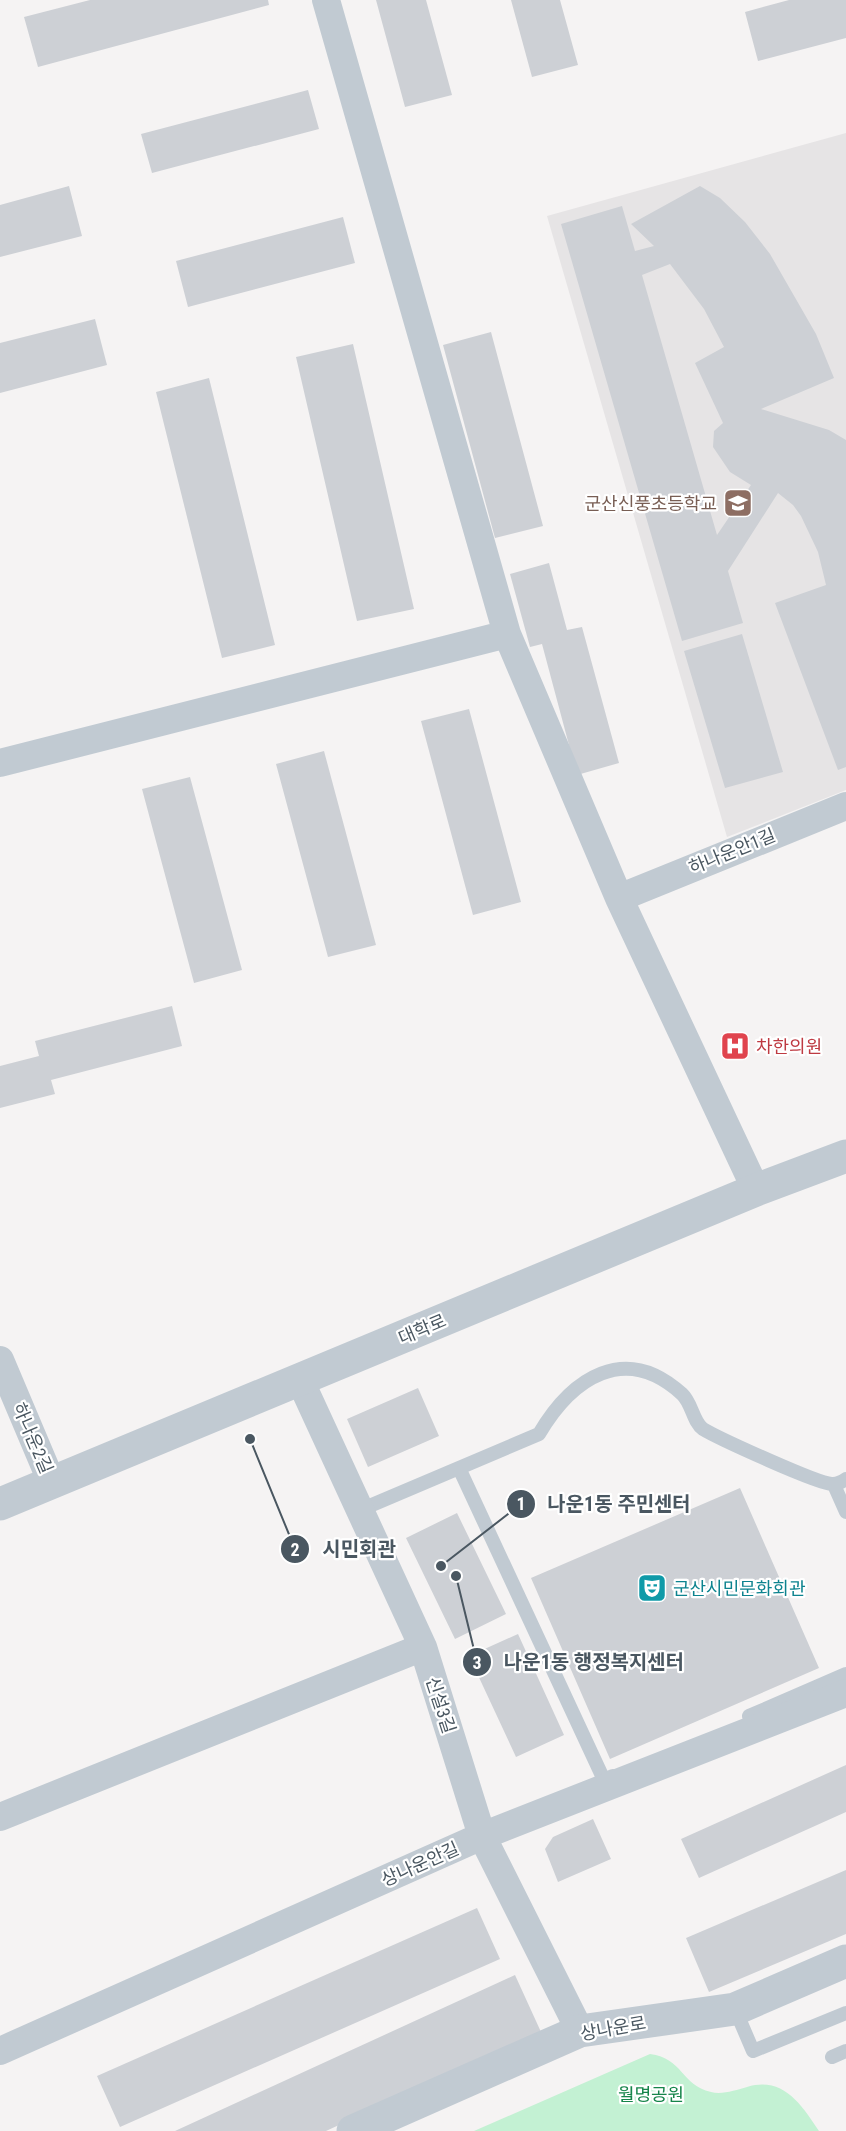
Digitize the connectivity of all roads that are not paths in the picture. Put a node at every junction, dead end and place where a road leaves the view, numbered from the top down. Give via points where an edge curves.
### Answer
1 (326, 0) edge
2 (507, 634) junction
3 (0, 763) edge
4 (846, 806) edge
5 (619, 898) junction
6 (844, 1162) edge
7 (756, 1190) junction
8 (0, 1360) edge
9 (300, 1380) junction
10 (459, 1468) junction
11 (840, 1482) edge
12 (52, 1483) junction
13 (0, 1504) edge
14 (360, 1510) junction
15 (846, 1512) edge
16 (423, 1647) junction
17 (846, 1674) edge
18 (846, 1693) edge
19 (0, 1817) edge
20 (482, 1836) junction
21 (846, 1961) edge
22 (735, 2009) junction
23 (846, 2013) edge
24 (580, 2031) junction
25 (0, 2051) edge
26 (846, 2051) edge
27 (832, 2057) dead end
28 (353, 2131) edge

1 - 2 street
2 - 3 street
2 - 5 street
4 - 5 street, 하나운안1길
5 - 7 street
6 - 7 street, 대학로
7 - 9 street, 대학로
8 - 12 street, 하나운2길
9 - 12 street, 대학로
9 - 14 street, 신설3길
10 - 11 lane via 539,1434 554,1409 586,1379 627,1368 646,1370 670,1383 685,1397 701,1428 810,1479
10 - 14 lane
10 - 17 lane via 604,1780
11 - 15 lane
12 - 13 street, 대학로
14 - 16 street, 신설3길
16 - 19 street
16 - 20 street, 신설3길
18 - 20 street, 상나운안길
20 - 24 street, 신설3길
20 - 25 street, 상나운안길
21 - 22 street, 상나운로
22 - 23 lane via 753,2051
22 - 24 street, 상나운로
24 - 28 street, 상나운로
26 - 27 lane

